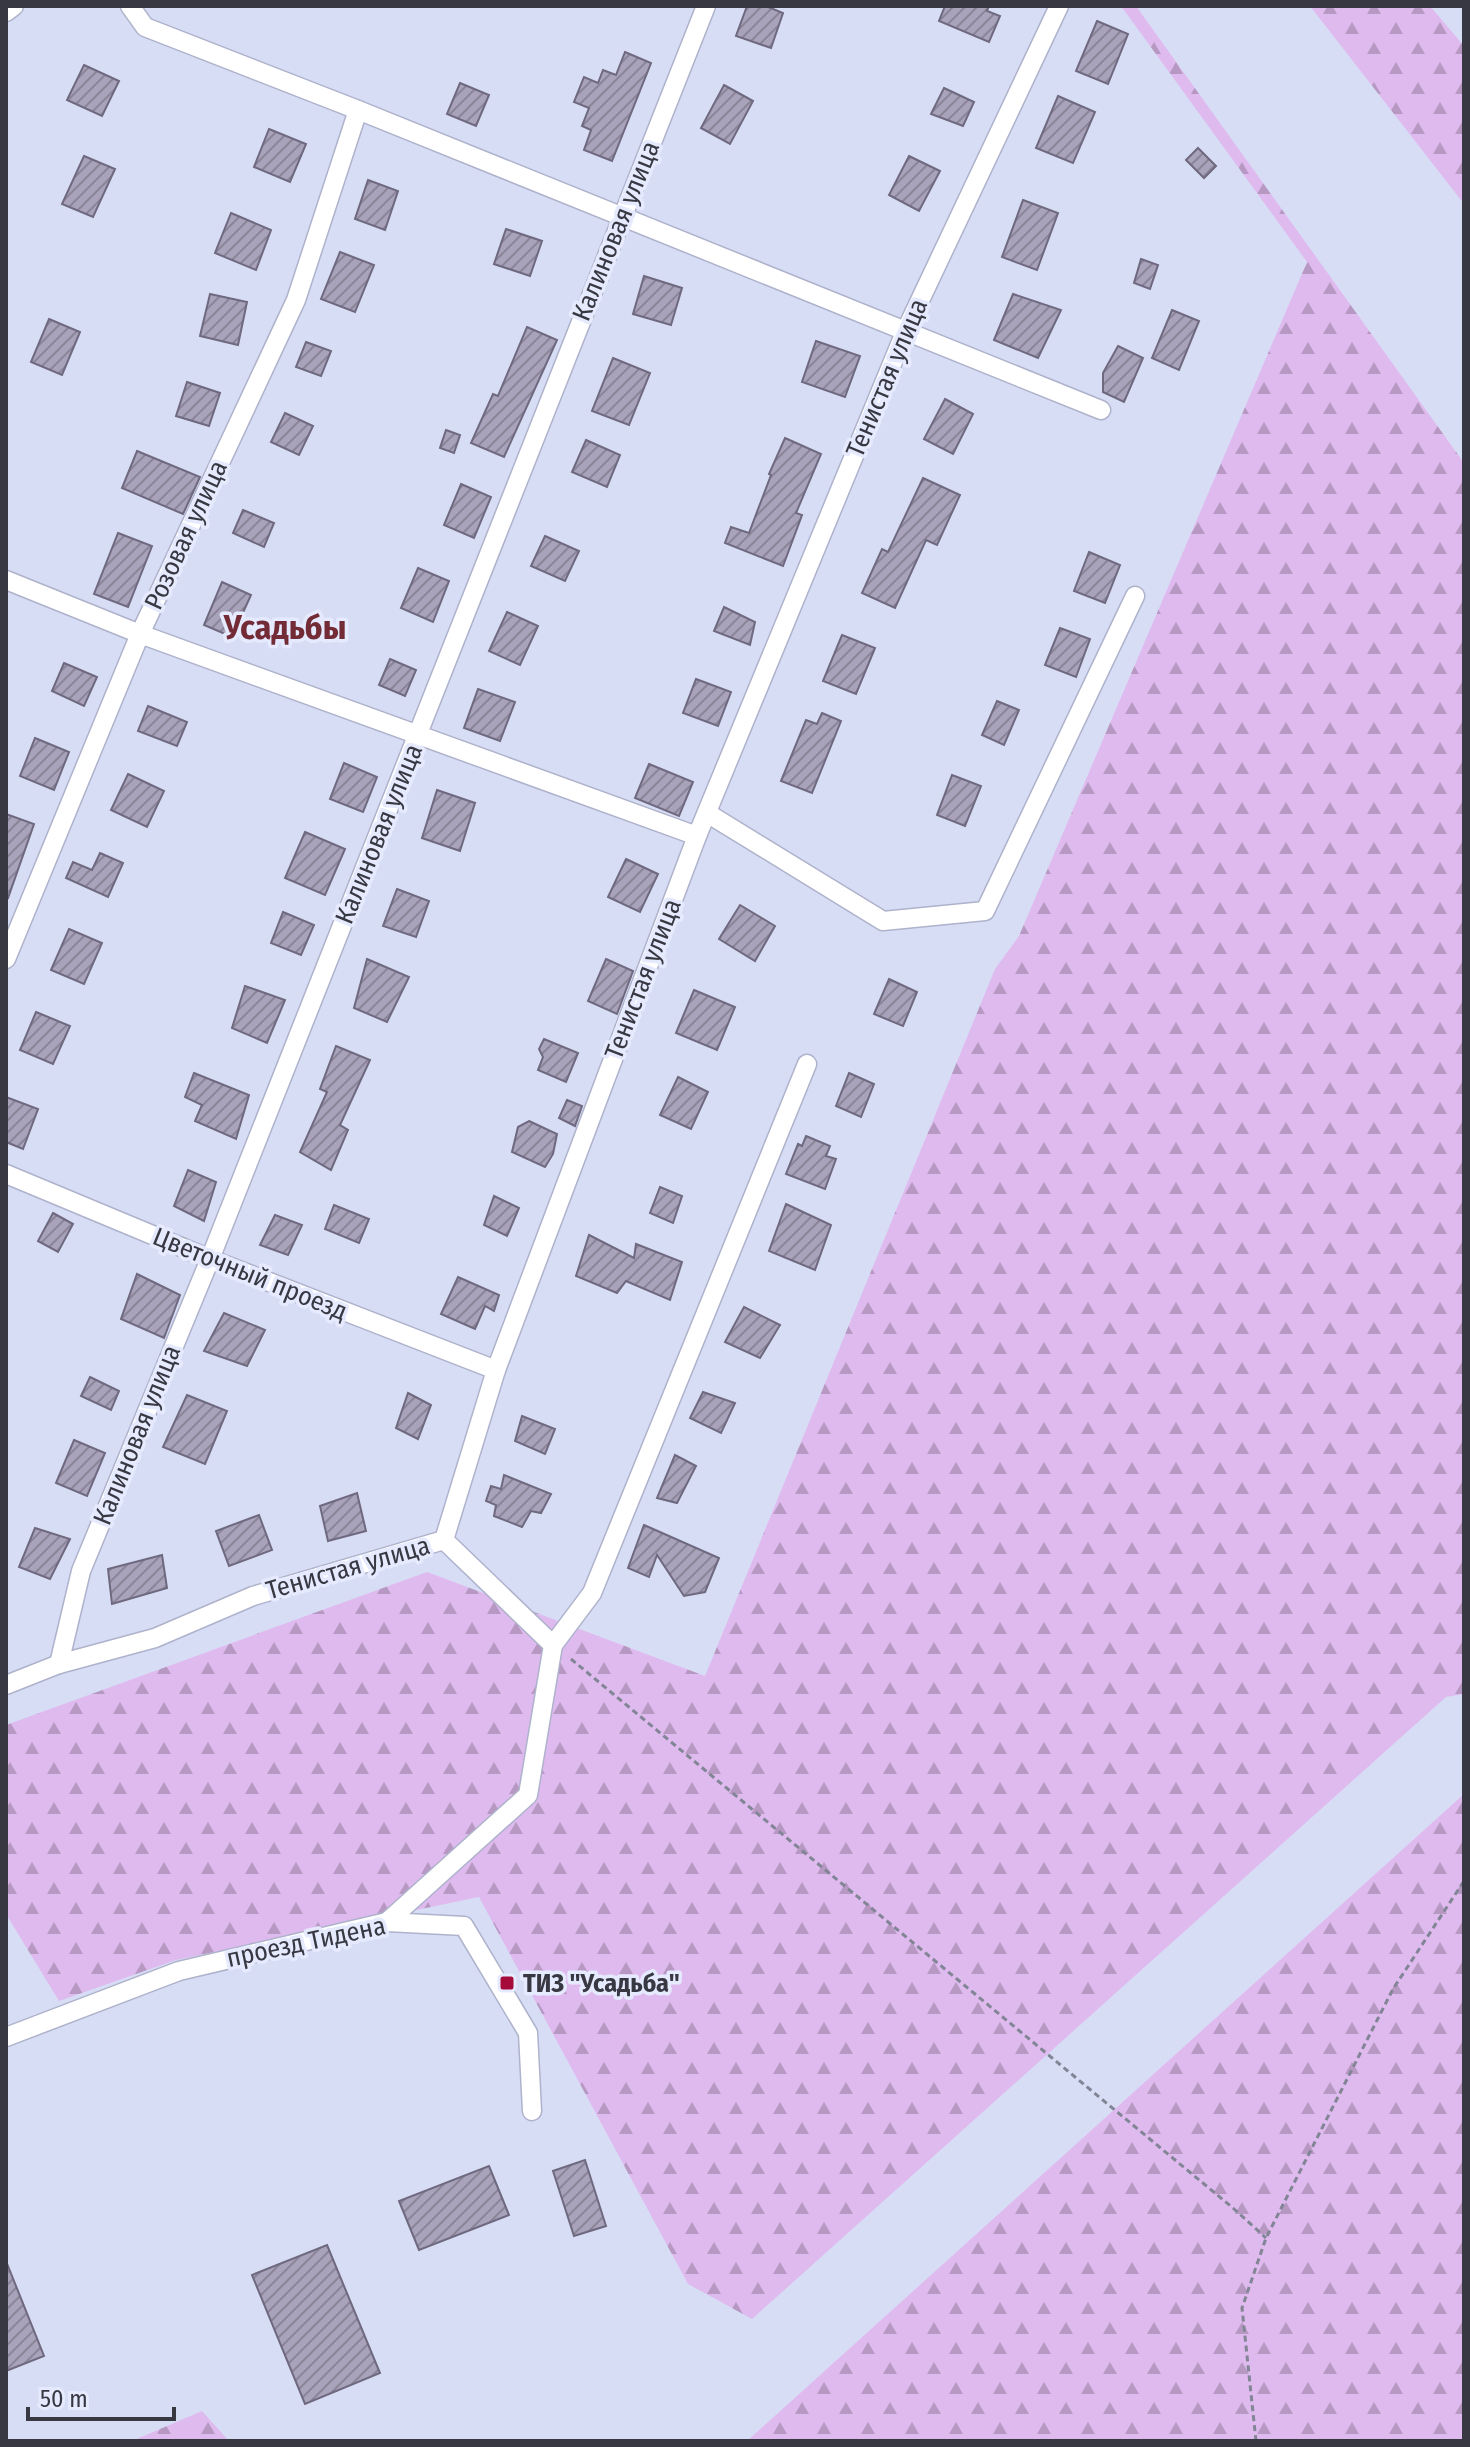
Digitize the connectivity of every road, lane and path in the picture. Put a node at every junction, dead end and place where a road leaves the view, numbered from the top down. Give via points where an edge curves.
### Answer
1 (14, 6) edge
2 (130, 6) edge
3 (706, 6) edge
4 (1059, 6) edge
5 (6, 12) edge
6 (358, 110) junction
7 (621, 215) junction
8 (906, 330) junction
9 (1101, 410) dead end
10 (6, 580) edge
11 (1135, 596) dead end
12 (140, 634) junction
13 (418, 734) junction
14 (707, 813) junction
15 (697, 836) junction
16 (6, 959) edge
17 (807, 1064) dead end
18 (6, 1174) edge
19 (210, 1259) junction
20 (496, 1370) junction
21 (444, 1540) junction
22 (553, 1645) junction
23 (59, 1664) junction
24 (6, 1685) edge
25 (1464, 1881) edge
26 (387, 1922) junction
27 (6, 2037) edge
28 (532, 2111) dead end
29 (1266, 2238) junction
30 (1256, 2441) edge

1 - 5 street
2 - 6 street via 145,27
3 - 7 street, Калиновая улица
4 - 8 street, Тенистая улица
6 - 7 street
6 - 12 street, Розовая улица via 296,300
7 - 8 street
7 - 13 street, Калиновая улица
8 - 9 street
8 - 14 street, Тенистая улица
10 - 12 street
11 - 14 street via 985,911 883,921
12 - 13 street
12 - 16 street, Розовая улица
13 - 15 street
13 - 19 street, Калиновая улица
14 - 15 street, Тенистая улица
15 - 20 street, Тенистая улица
17 - 22 street via 592,1593
18 - 19 street, Цветочный проезд
19 - 20 street, Цветочный проезд
19 - 23 street, Калиновая улица via 81,1571
20 - 21 street, Тенистая улица
21 - 22 street
21 - 23 street, Тенистая улица via 253,1596 155,1638
22 - 26 street via 528,1795
22 - 29 path
23 - 24 street, Тенистая улица
25 - 29 path via 1393,1989
26 - 27 street, проезд Тидена via 179,1971
26 - 28 street, проезд Тидена via 464,1926 528,2033
29 - 30 path via 1242,2308

